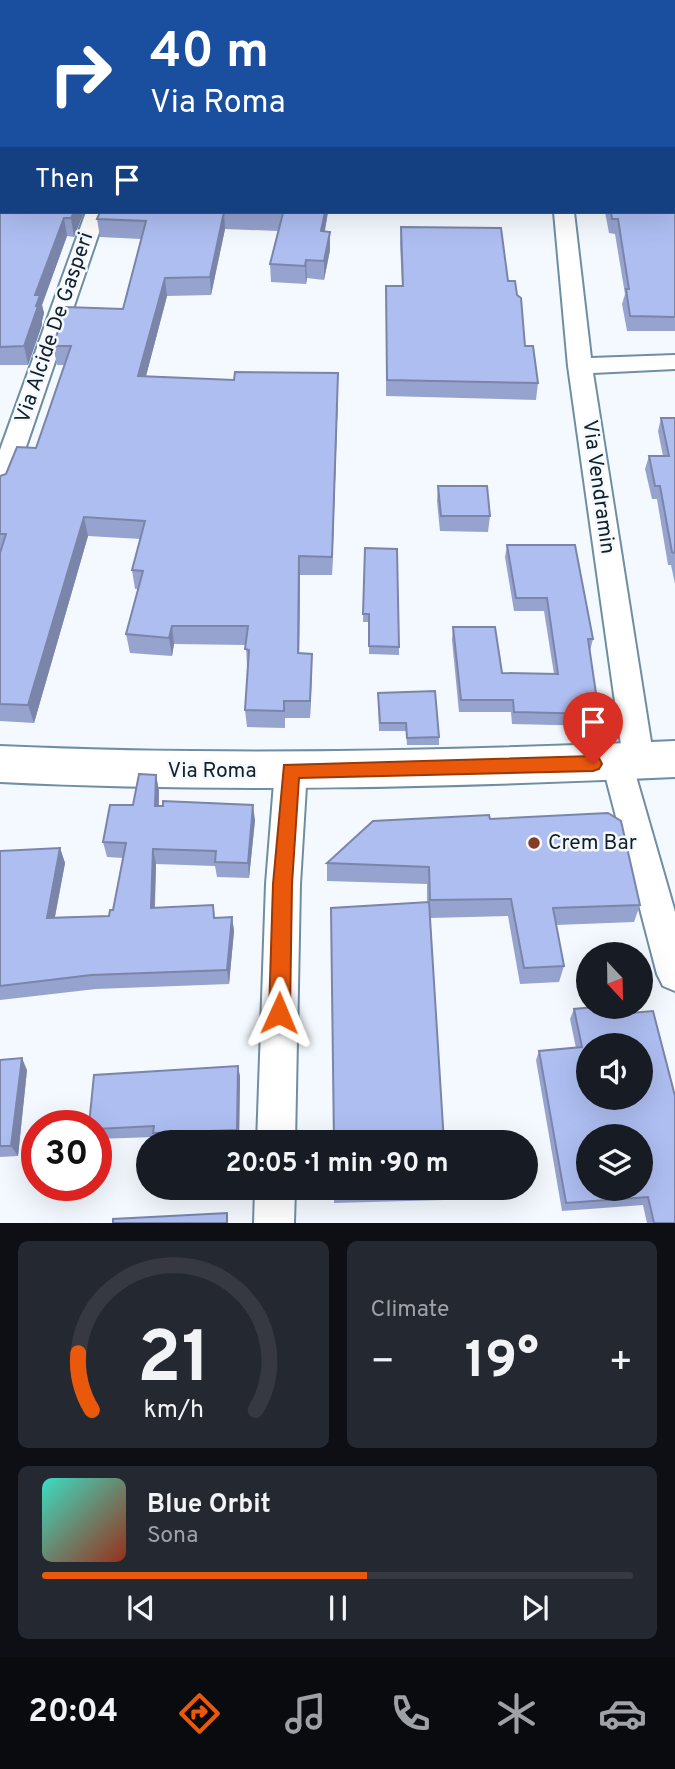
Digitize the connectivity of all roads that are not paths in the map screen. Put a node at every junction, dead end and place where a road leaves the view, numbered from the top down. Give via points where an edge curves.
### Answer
1 (95, 214) edge
2 (564, 214) edge
3 (675, 362) edge
4 (580, 366) junction
5 (0, 485) edge
6 (644, 761) edge
7 (0, 764) edge
8 (291, 770) junction
9 (675, 974) edge
10 (276, 1130) edge
11 (275, 1200) edge
12 (274, 1223) edge

1 - 5 street, Via Alcide De Gasperi
2 - 4 street, Via Vendramin
3 - 4 street
4 - 6 street, Via Vendramin
6 - 8 main road, Via Roma
6 - 9 street, Via Vendramin
7 - 8 main road, Via Roma via 127,771
8 - 10 street
11 - 12 street

